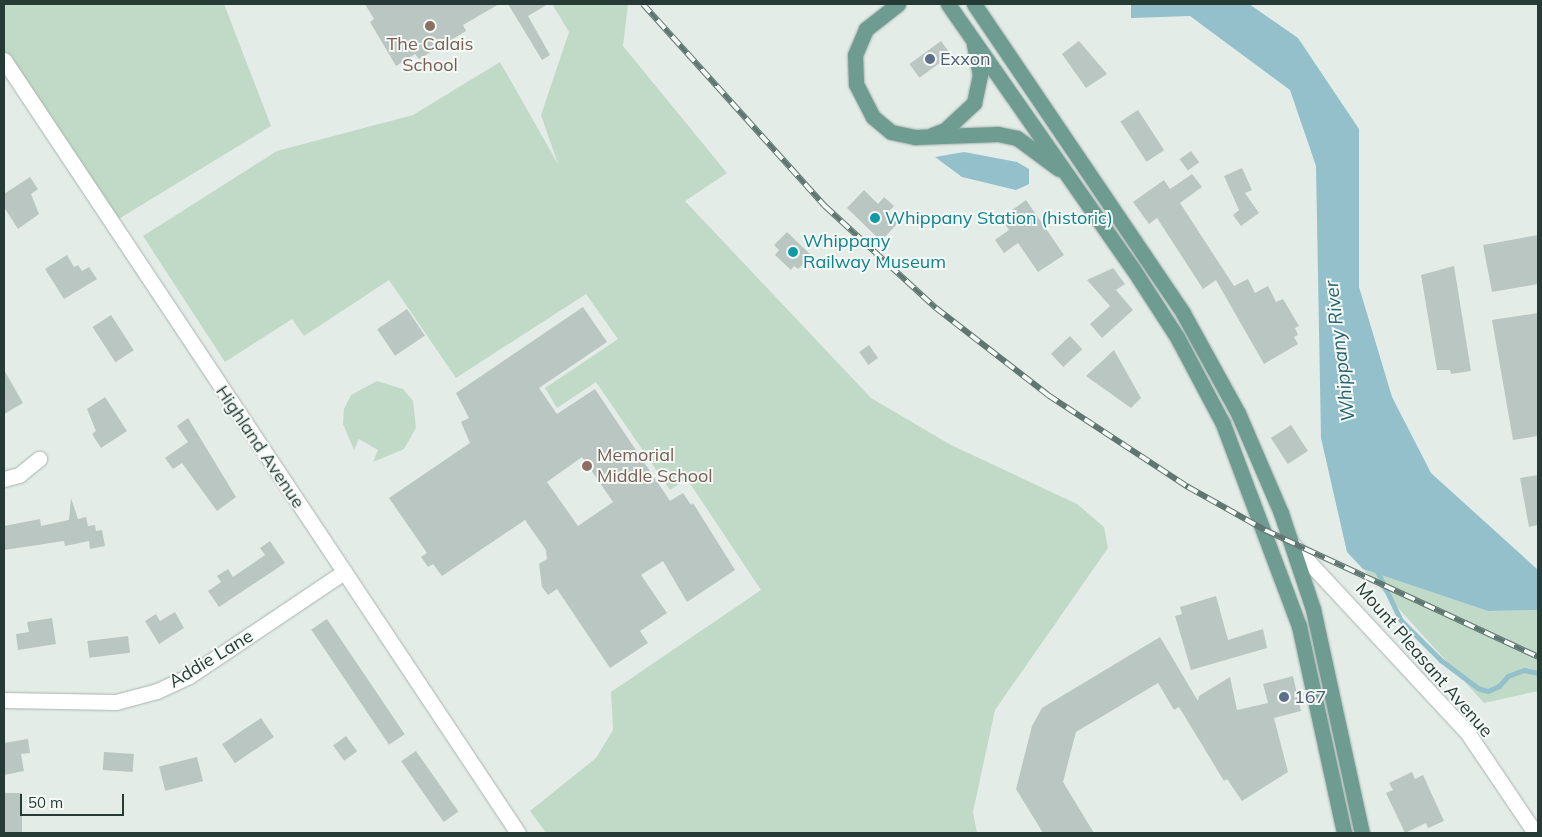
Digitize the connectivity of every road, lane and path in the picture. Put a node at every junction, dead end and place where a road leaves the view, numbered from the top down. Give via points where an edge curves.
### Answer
1 (898, 4) edge
2 (948, 4) edge
3 (974, 4) edge
4 (972, 38) junction
5 (4, 60) edge
6 (924, 138) junction
7 (1089, 204) junction
8 (39, 459) dead end
9 (4, 479) edge
10 (1292, 544) junction
11 (344, 572) junction
12 (4, 700) edge
13 (518, 833) edge
14 (1344, 833) edge
15 (1362, 833) edge
16 (1535, 833) edge

1 - 6 main road via 873,22 861,37 855,55 856,84 862,102 881,125 891,132
2 - 4 main road
3 - 10 main road via 1183,313 1238,413
4 - 6 main road via 980,75 974,103 945,130
4 - 7 main road
5 - 11 street, Highland Avenue
6 - 7 main road via 998,134 1017,138 1058,169
7 - 14 main road via 1177,337 1224,424 1299,626
8 - 9 street via 19,475
10 - 15 main road via 1329,674
10 - 16 street, Mount Pleasant Avenue via 1467,732
11 - 12 street, Addie Lane via 189,676 157,691 116,702
11 - 13 street, Highland Avenue

